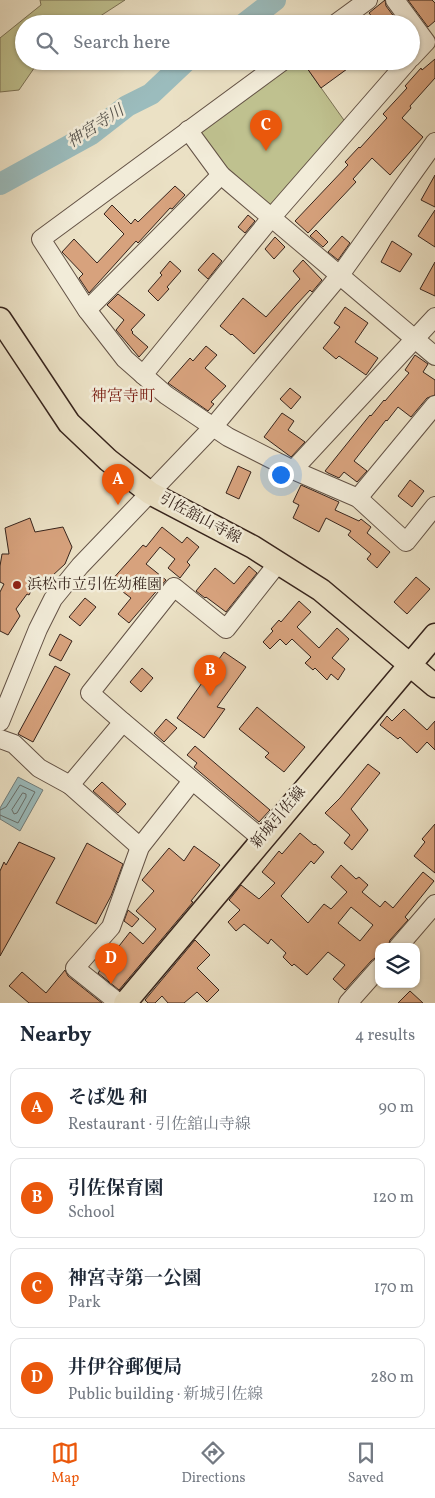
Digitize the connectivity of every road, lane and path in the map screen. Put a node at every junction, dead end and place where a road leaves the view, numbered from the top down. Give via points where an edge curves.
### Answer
1 (368, 0) edge
2 (395, 0) edge
3 (347, 15) edge
4 (406, 15) edge
5 (420, 34) edge
6 (420, 48) edge
7 (271, 70) edge
8 (400, 70) edge
9 (188, 130) junction
10 (435, 142) edge
11 (220, 175) junction
12 (272, 218) junction
13 (340, 275) junction
14 (87, 310) junction
15 (435, 317) edge
16 (3, 330) edge
17 (416, 339) junction
18 (435, 356) edge
19 (143, 375) junction
20 (435, 405) edge
21 (212, 427) junction
22 (293, 470) junction
23 (150, 493) junction
24 (358, 498) junction
25 (435, 506) edge
26 (278, 563) junction
27 (435, 635) edge
28 (410, 664) junction
29 (435, 686) edge
30 (0, 722) edge
31 (123, 722) junction
32 (0, 738) edge
33 (192, 781) junction
34 (70, 785) junction
35 (262, 839) junction
36 (140, 847) junction
37 (435, 904) edge
38 (401, 943) edge
39 (375, 973) edge
40 (119, 1003) edge
41 (125, 1003) edge
42 (348, 1003) edge

1 - 3 street
2 - 4 street
5 - 6 street via 426,42
7 - 9 street
8 - 12 street
9 - 11 street
9 - 14 street via 41,239
10 - 13 street
11 - 12 street
11 - 14 street
12 - 13 street
12 - 19 street
13 - 17 street
13 - 21 street
14 - 19 street via 125,359
15 - 17 street
16 - 23 main road, 引佐舘山寺線 via 69,423
17 - 18 street
17 - 22 street
19 - 21 street
20 - 24 street
21 - 22 street
21 - 23 street
22 - 24 street
23 - 26 main road, 引佐舘山寺線
23 - 30 street via 52,599
24 - 25 street via 406,542
26 - 28 main road, 引佐舘山寺線 via 321,590
26 - 31 street via 226,629 174,587 90,693
27 - 28 main road, 新城引佐線
28 - 29 main road, 引佐舘山寺線
28 - 35 main road, 新城引佐線
31 - 33 street
31 - 34 street
32 - 34 street via 23,750 39,768
33 - 35 street
33 - 36 street
34 - 36 street
35 - 41 main road, 新城引佐線
36 - 40 street via 111,926 75,968
37 - 38 street
39 - 42 street

